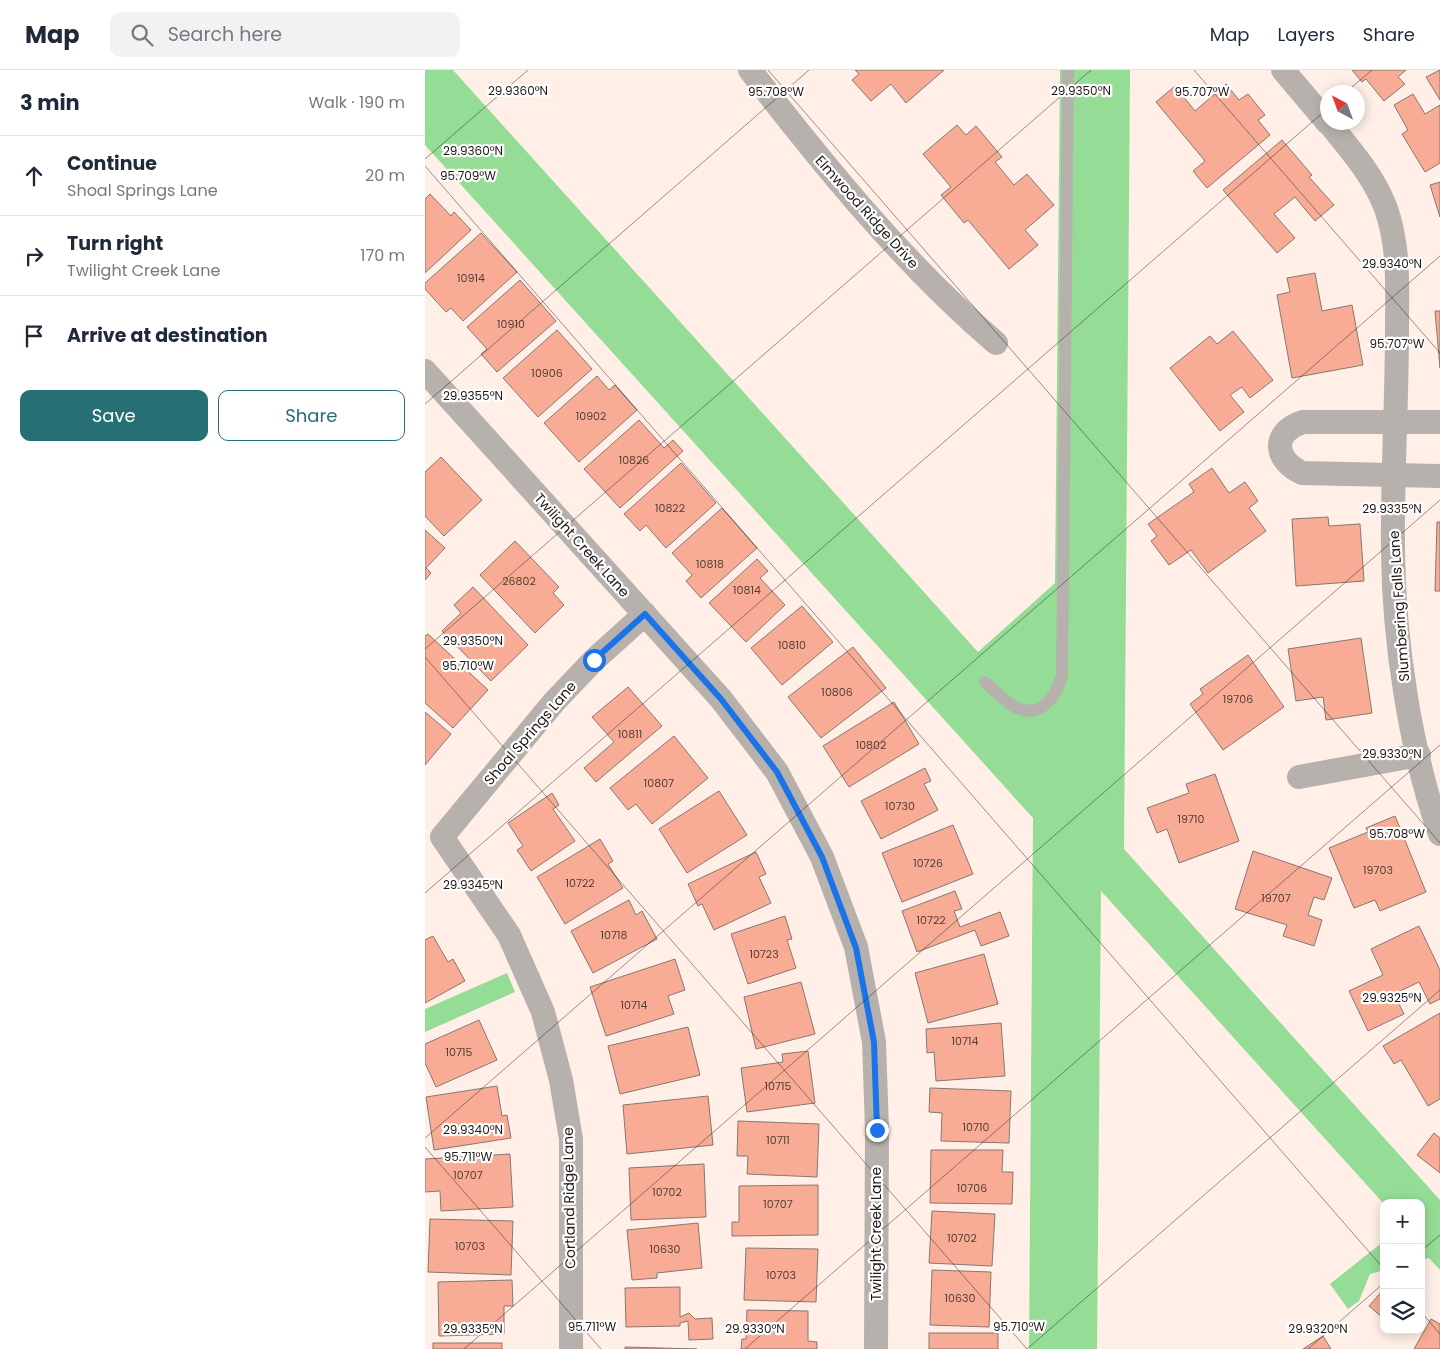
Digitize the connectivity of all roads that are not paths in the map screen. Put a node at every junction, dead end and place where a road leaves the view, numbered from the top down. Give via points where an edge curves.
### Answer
1 (750, 70) edge
2 (1068, 70) edge
3 (1283, 70) edge
4 (1320, 113) edge
5 (1335, 130) edge
6 (996, 343) dead end
7 (429, 383) edge
8 (1440, 422) edge
9 (1397, 423) junction
10 (1395, 475) junction
11 (1440, 476) edge
12 (645, 614) junction
13 (985, 682) dead end
14 (1419, 755) junction
15 (1299, 777) dead end
16 (1440, 834) edge
17 (442, 837) joint
18 (571, 1349) edge
19 (876, 1349) edge

1 - 6 street, Elmwood Ridge Drive via 817,157 939,293
2 - 13 lane via 1062,675 1059,688 1049,701 1042,708 1029,711 1017,708
3 - 4 street, Slumbering Falls Lane
5 - 9 street, Slumbering Falls Lane via 1373,180 1392,229 1397,258
7 - 12 street, Twilight Creek Lane
8 - 9 street
9 - 10 street, Slumbering Falls Lane
9 - 10 street via 1303,422 1292,426 1283,435 1279,447 1290,467 1302,473
10 - 11 street
10 - 14 street, Slumbering Falls Lane via 1393,554 1402,682
12 - 17 street, Shoal Springs Lane via 554,702
12 - 19 street, Twilight Creek Lane via 721,699 777,772 822,857 856,948 874,1042
14 - 15 street
14 - 16 street, Slumbering Falls Lane via 1431,810
17 - 18 street, Cortland Ridge Lane via 509,935 543,1012 561,1080 571,1139

